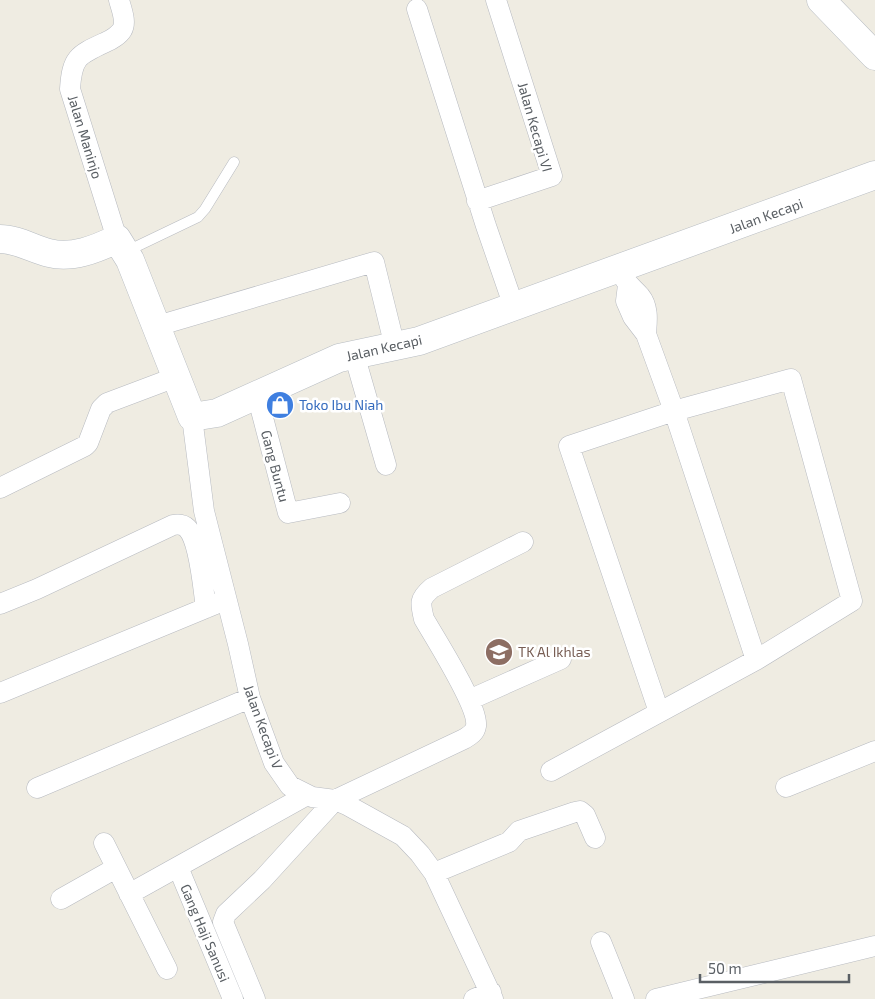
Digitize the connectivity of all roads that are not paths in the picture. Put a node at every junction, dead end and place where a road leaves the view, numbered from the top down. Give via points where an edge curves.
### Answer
1 (119, 0) edge
2 (821, 0) edge
3 (502, 2) edge
4 (417, 9) dead end
5 (875, 56) edge
6 (234, 162) dead end
7 (875, 175) edge
8 (477, 200) junction
9 (0, 239) edge
10 (121, 246) junction
11 (624, 277) junction
12 (514, 307) junction
13 (156, 326) junction
14 (395, 347) junction
15 (354, 354) junction
16 (176, 377) junction
17 (257, 395) junction
18 (674, 411) junction
19 (192, 417) junction
20 (386, 465) dead end
21 (0, 488) edge
22 (340, 503) dead end
23 (523, 542) dead end
24 (228, 600) junction
25 (0, 604) edge
26 (206, 608) junction
27 (561, 659) dead end
28 (756, 660) junction
29 (0, 693) edge
30 (250, 698) junction
31 (469, 700) junction
32 (659, 712) junction
33 (875, 751) edge
34 (551, 771) dead end
35 (786, 787) dead end
36 (37, 788) dead end
37 (307, 796) junction
38 (335, 800) junction
39 (595, 838) dead end
40 (104, 844) dead end
41 (178, 867) junction
42 (116, 868) junction
43 (434, 873) junction
44 (129, 894) junction
45 (61, 899) dead end
46 (601, 942) dead end
47 (875, 946) edge
48 (167, 969) dead end
49 (696, 994) edge
50 (486, 997) edge
51 (233, 999) edge
52 (254, 999) edge
53 (624, 999) edge
54 (656, 999) edge

1 - 10 street, Jalan Maninjo via 124,21 122,30 111,40 77,58 72,67 70,90
2 - 5 street
3 - 8 street, Jalan Kecapi VI via 552,176
4 - 8 street
6 - 10 lane via 198,217
7 - 11 street, Jalan Kecapi
8 - 12 street
9 - 10 street via 50,254
10 - 13 street
11 - 12 street, Jalan Kecapi
11 - 18 street via 626,301 646,334
12 - 14 street, Jalan Kecapi
13 - 14 street via 374,262
13 - 16 street
14 - 15 street, Jalan Kecapi
15 - 17 street, Jalan Kecapi
15 - 20 street
16 - 19 street
16 - 21 street via 107,404 101,408 85,446
17 - 19 street, Jalan Kecapi via 217,413
17 - 22 street, Gang Buntu via 288,513
18 - 28 street
18 - 28 street via 790,379 852,601
18 - 32 street via 569,446
19 - 24 street, Jalan Kecapi V via 204,511
23 - 31 street via 432,588 423,596 420,606 424,619
24 - 26 street
24 - 30 street, Jalan Kecapi V
25 - 26 street via 173,525 182,524 196,541
26 - 29 street
27 - 31 street
28 - 32 street
30 - 36 street
30 - 37 street, Jalan Kecapi V via 274,763 290,786
31 - 38 street via 477,724 470,736
32 - 34 street
33 - 35 street
37 - 38 street, Jalan Kecapi V
37 - 41 street
38 - 43 street, Jalan Kecapi V via 403,836
38 - 52 street via 262,880 226,914 223,922
39 - 43 street via 584,815 580,811 575,812 519,832 509,842
40 - 42 street
41 - 44 street
41 - 51 street, Gang Haji Sanusi
42 - 44 street
42 - 45 street
43 - 50 street, Jalan Kecapi V
44 - 48 street
46 - 53 street
47 - 49 street
49 - 54 street

